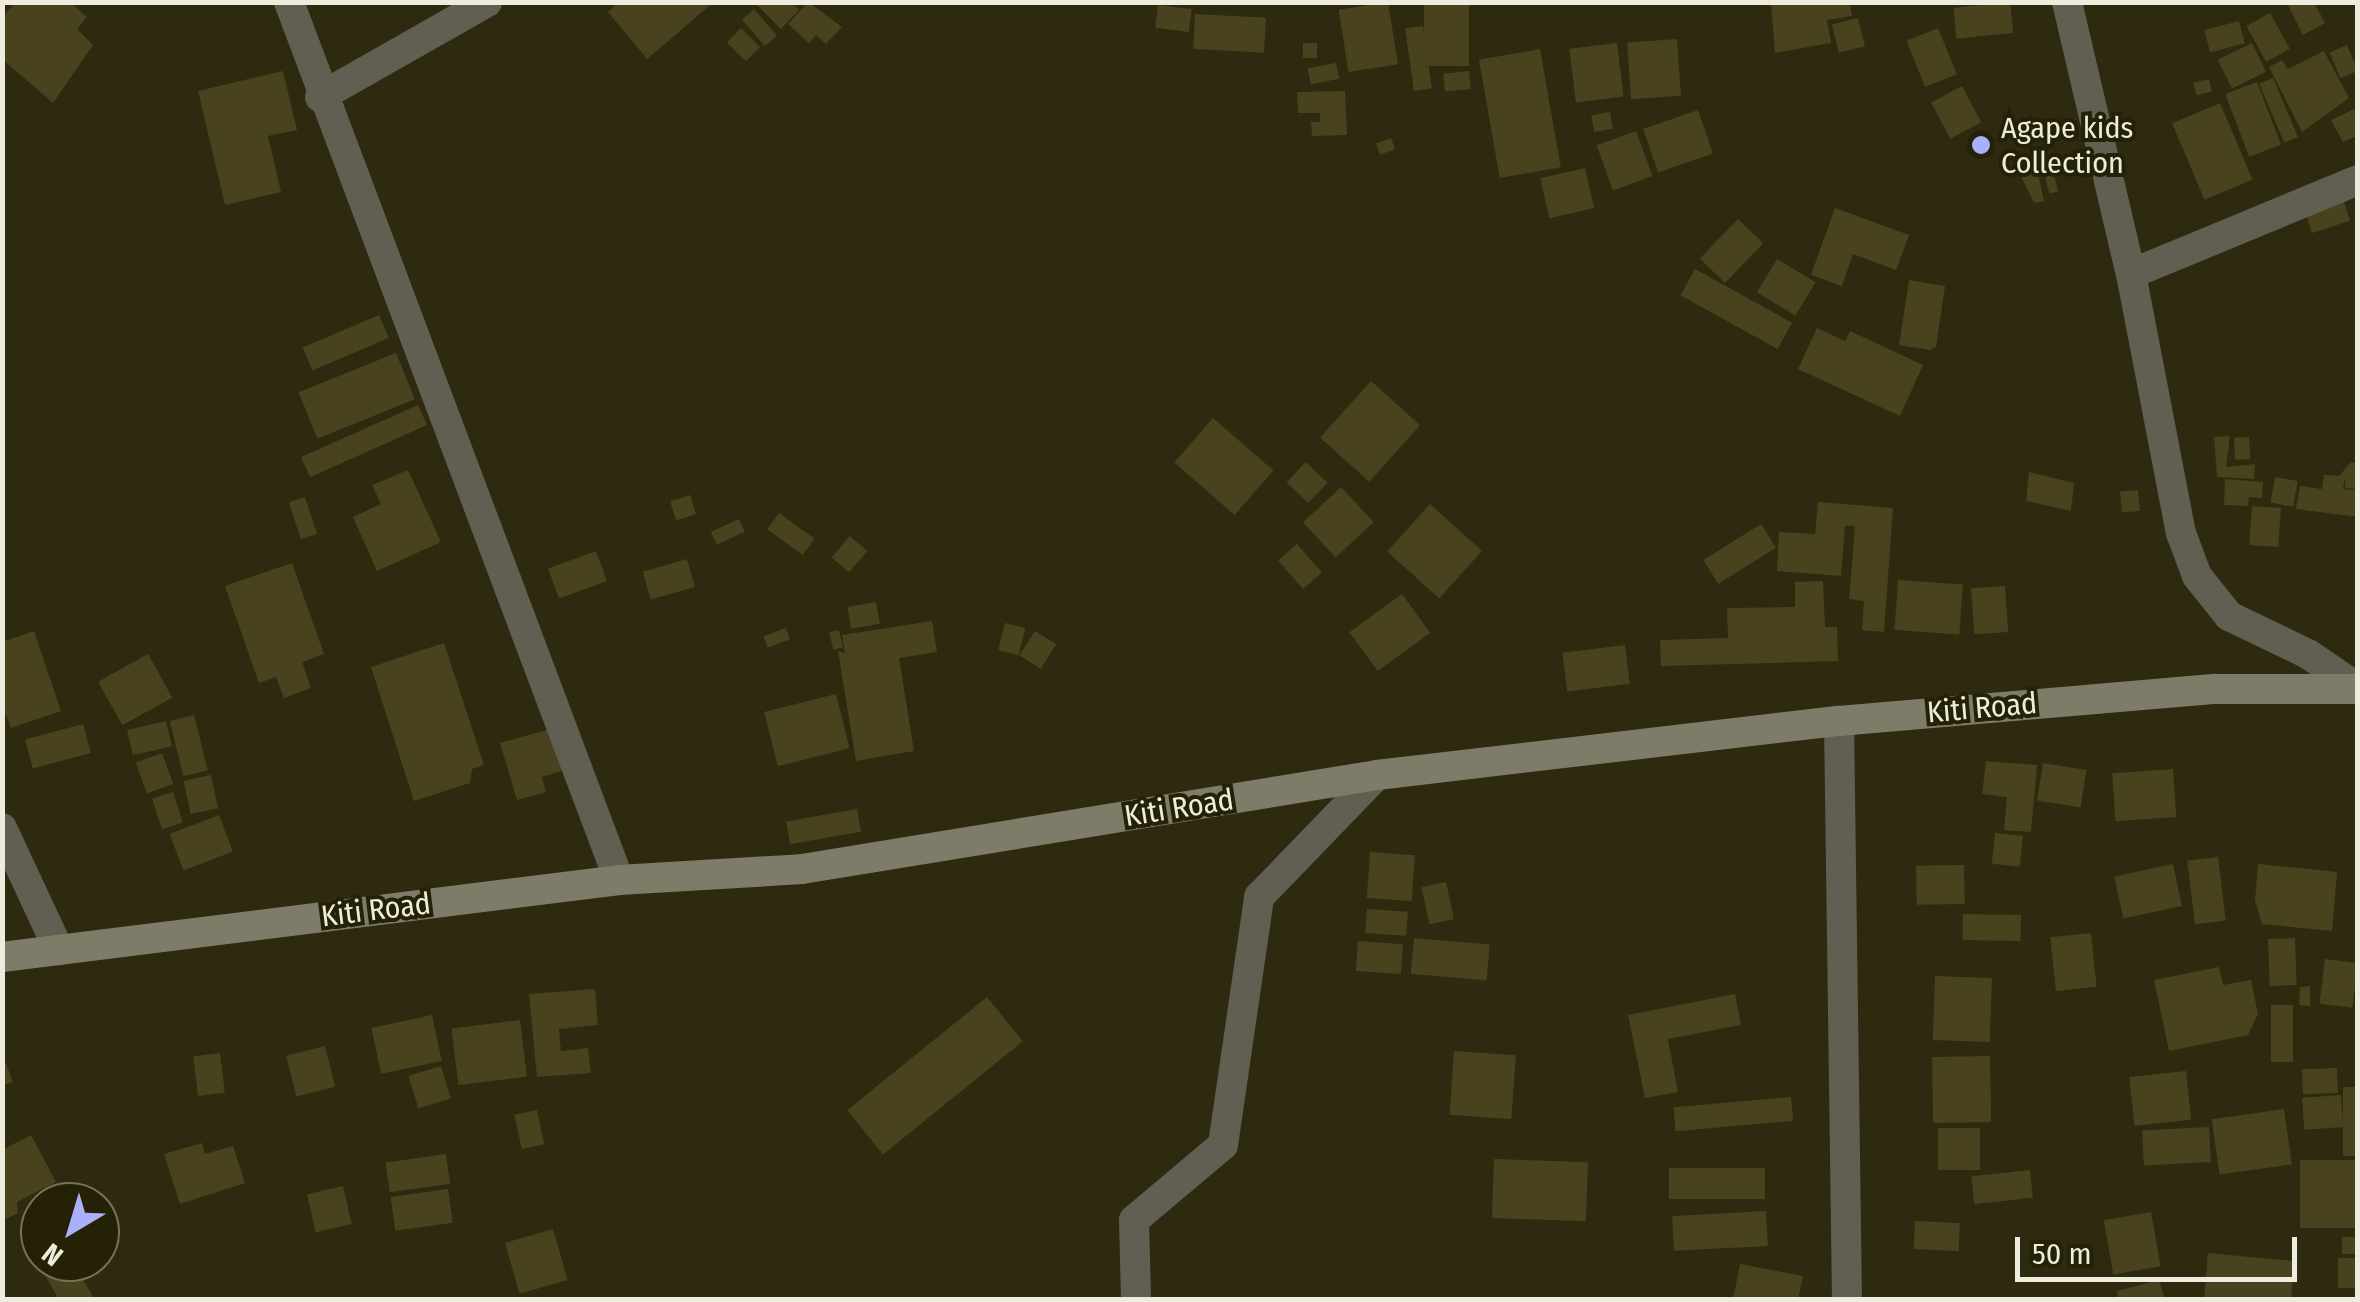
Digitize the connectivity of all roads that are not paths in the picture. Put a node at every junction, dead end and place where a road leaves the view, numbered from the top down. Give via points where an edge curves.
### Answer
1 (289, 2) edge
2 (486, 2) edge
3 (2067, 2) edge
4 (320, 96) junction
5 (2358, 180) edge
6 (2131, 274) junction
7 (2358, 688) edge
8 (1840, 720) junction
9 (1376, 776) junction
10 (2, 828) edge
11 (619, 880) junction
12 (60, 950) junction
13 (2, 958) edge
14 (1136, 1300) edge
15 (1848, 1300) edge

1 - 4 street
2 - 4 street
3 - 6 street
4 - 11 street
5 - 6 street
6 - 7 street via 2181,533 2197,576 2229,616 2308,654
7 - 8 street, Kiti Road via 2216,688
8 - 9 street, Kiti Road
8 - 15 street
9 - 11 street, Kiti Road via 802,869
9 - 14 street via 1259,897 1223,1145 1134,1220
10 - 12 street
11 - 12 street, Kiti Road
12 - 13 street, Kiti Road

